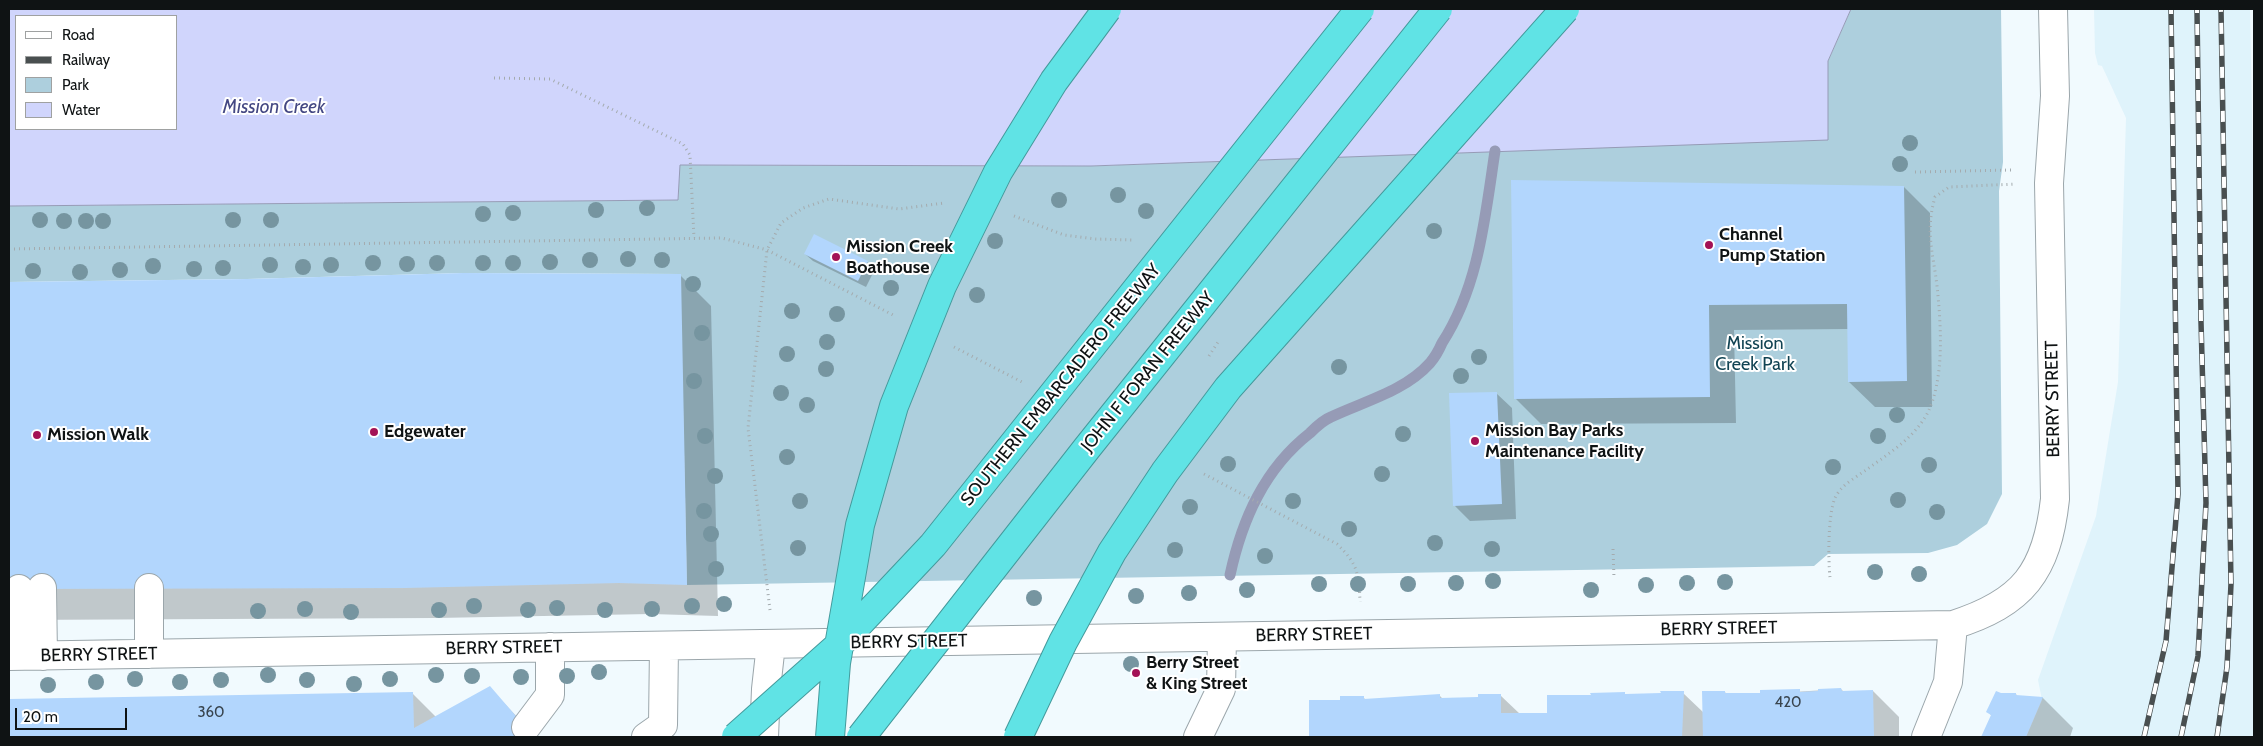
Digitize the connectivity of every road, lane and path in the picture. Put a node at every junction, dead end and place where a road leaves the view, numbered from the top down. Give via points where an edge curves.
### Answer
1 (1107, 9) edge
2 (1360, 9) edge
3 (1438, 9) edge
4 (1565, 9) edge
5 (2053, 9) edge
6 (494, 78) dead end
7 (2012, 170) dead end
8 (1915, 172) dead end
9 (2049, 183) junction
10 (948, 203) dead end
11 (1007, 214) dead end
12 (694, 238) junction
13 (1142, 240) dead end
14 (9, 250) edge
15 (767, 250) junction
16 (898, 318) dead end
17 (1219, 339) dead end
18 (951, 346) dead end
19 (1204, 364) dead end
20 (1030, 387) dead end
21 (1200, 472) dead end
22 (1614, 549) dead end
23 (1830, 577) dead end
24 (1614, 578) dead end
25 (149, 588) dead end
26 (31, 589) dead end
27 (1952, 625) junction
28 (1360, 634) junction
29 (1222, 637) junction
30 (771, 644) junction
31 (664, 646) junction
32 (550, 647) junction
33 (149, 654) junction
34 (24, 656) edge
35 (526, 728) dead end
36 (646, 737) edge
37 (736, 737) edge
38 (764, 737) edge
39 (830, 737) edge
40 (861, 737) edge
41 (1018, 737) edge
42 (1198, 737) edge
43 (1926, 737) edge

1 - 39 highway, bridge via 1054,81 998,172 942,286 894,406 860,524 836,663
2 - 37 highway, SOUTHERN EMBARCADERO FREEWAY, bridge via 933,545 835,649
3 - 40 highway, JOHN F FORAN FREEWAY, bridge
4 - 41 highway, bridge via 1288,319 1193,434 1112,552 1063,642
5 - 9 street, BERRY STREET via 2055,96
6 - 12 path via 550,79 683,144 690,155
7 - 8 path
9 - 23 path via 1949,187 1935,196 1929,217 1930,248 1937,287 1940,360 1935,390 1927,414 1911,435 1846,484 1835,497 1828,554
9 - 27 street, BERRY STREET via 2055,499 2052,529 2045,551 2022,589 2002,605 1977,618
10 - 15 path via 899,209 829,199 802,208 781,223
11 - 13 path via 1064,234 1096,239
12 - 14 path
12 - 15 path via 722,238
15 - 16 path
15 - 30 path via 748,428 770,595
17 - 19 path
18 - 20 path
21 - 28 path via 1337,544 1349,556 1358,572
22 - 24 path
25 - 33 street
26 - 34 street
27 - 28 street, BERRY STREET
27 - 43 street via 1948,682
28 - 29 street, BERRY STREET
29 - 30 street, BERRY STREET
29 - 42 street via 1221,688
30 - 31 street, BERRY STREET
30 - 38 street
31 - 32 street, BERRY STREET
31 - 36 street via 663,724
32 - 33 street, BERRY STREET
32 - 35 street via 550,695
33 - 34 street, BERRY STREET

